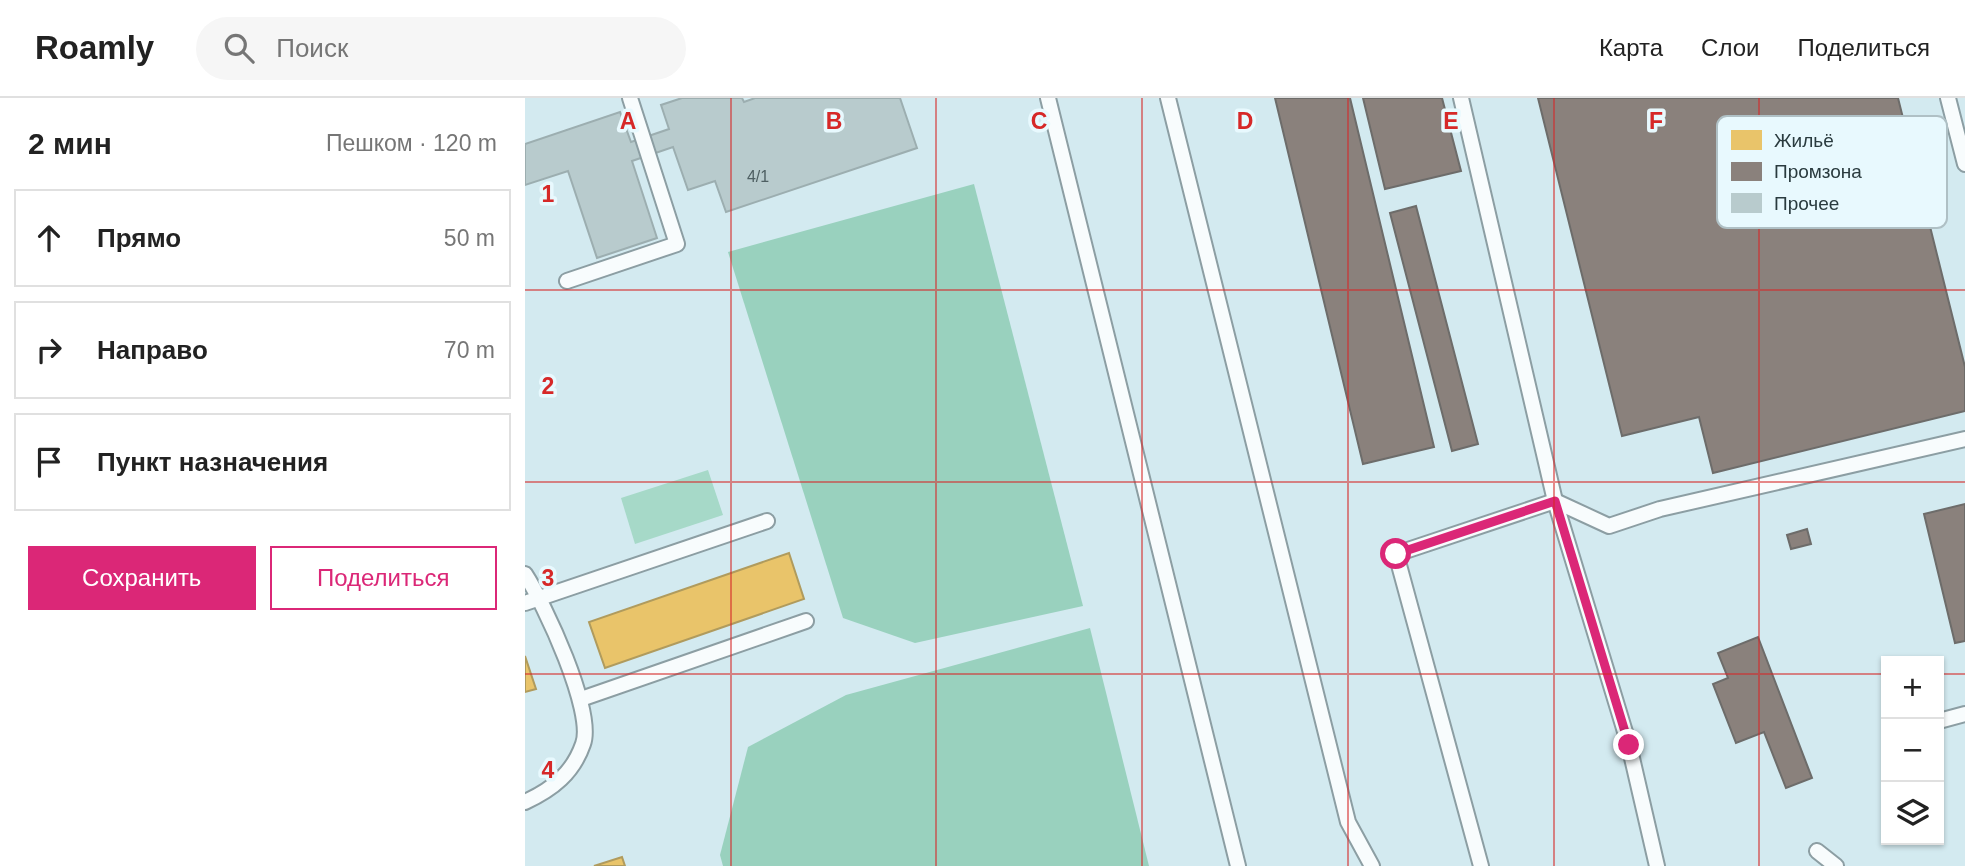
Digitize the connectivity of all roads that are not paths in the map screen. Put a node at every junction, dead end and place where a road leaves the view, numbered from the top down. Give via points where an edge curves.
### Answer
1 (630, 98) edge
2 (1048, 98) edge
3 (1168, 98) edge
4 (1461, 98) edge
5 (1948, 98) edge
6 (1965, 164) edge
7 (567, 281) dead end
8 (1965, 439) edge
9 (1555, 501) junction
10 (767, 522) dead end
11 (525, 574) edge
12 (541, 597) junction
13 (525, 603) edge
14 (806, 621) dead end
15 (581, 699) junction
16 (1965, 714) edge
17 (1944, 720) edge
18 (525, 802) edge
19 (1817, 851) dead end
20 (1238, 866) edge
21 (1372, 866) edge
22 (1481, 866) edge
23 (1657, 866) edge
24 (1836, 866) edge

1 - 7 lane via 677,244
2 - 20 lane
3 - 21 lane via 1348,822
4 - 9 lane
5 - 6 lane
8 - 9 lane via 1660,509 1609,526
9 - 22 lane via 1396,554
9 - 23 lane via 1629,745
10 - 12 lane
11 - 12 lane
12 - 13 lane
12 - 15 lane
14 - 15 lane
15 - 18 lane via 585,741 569,771 563,780
16 - 17 lane
19 - 24 lane

